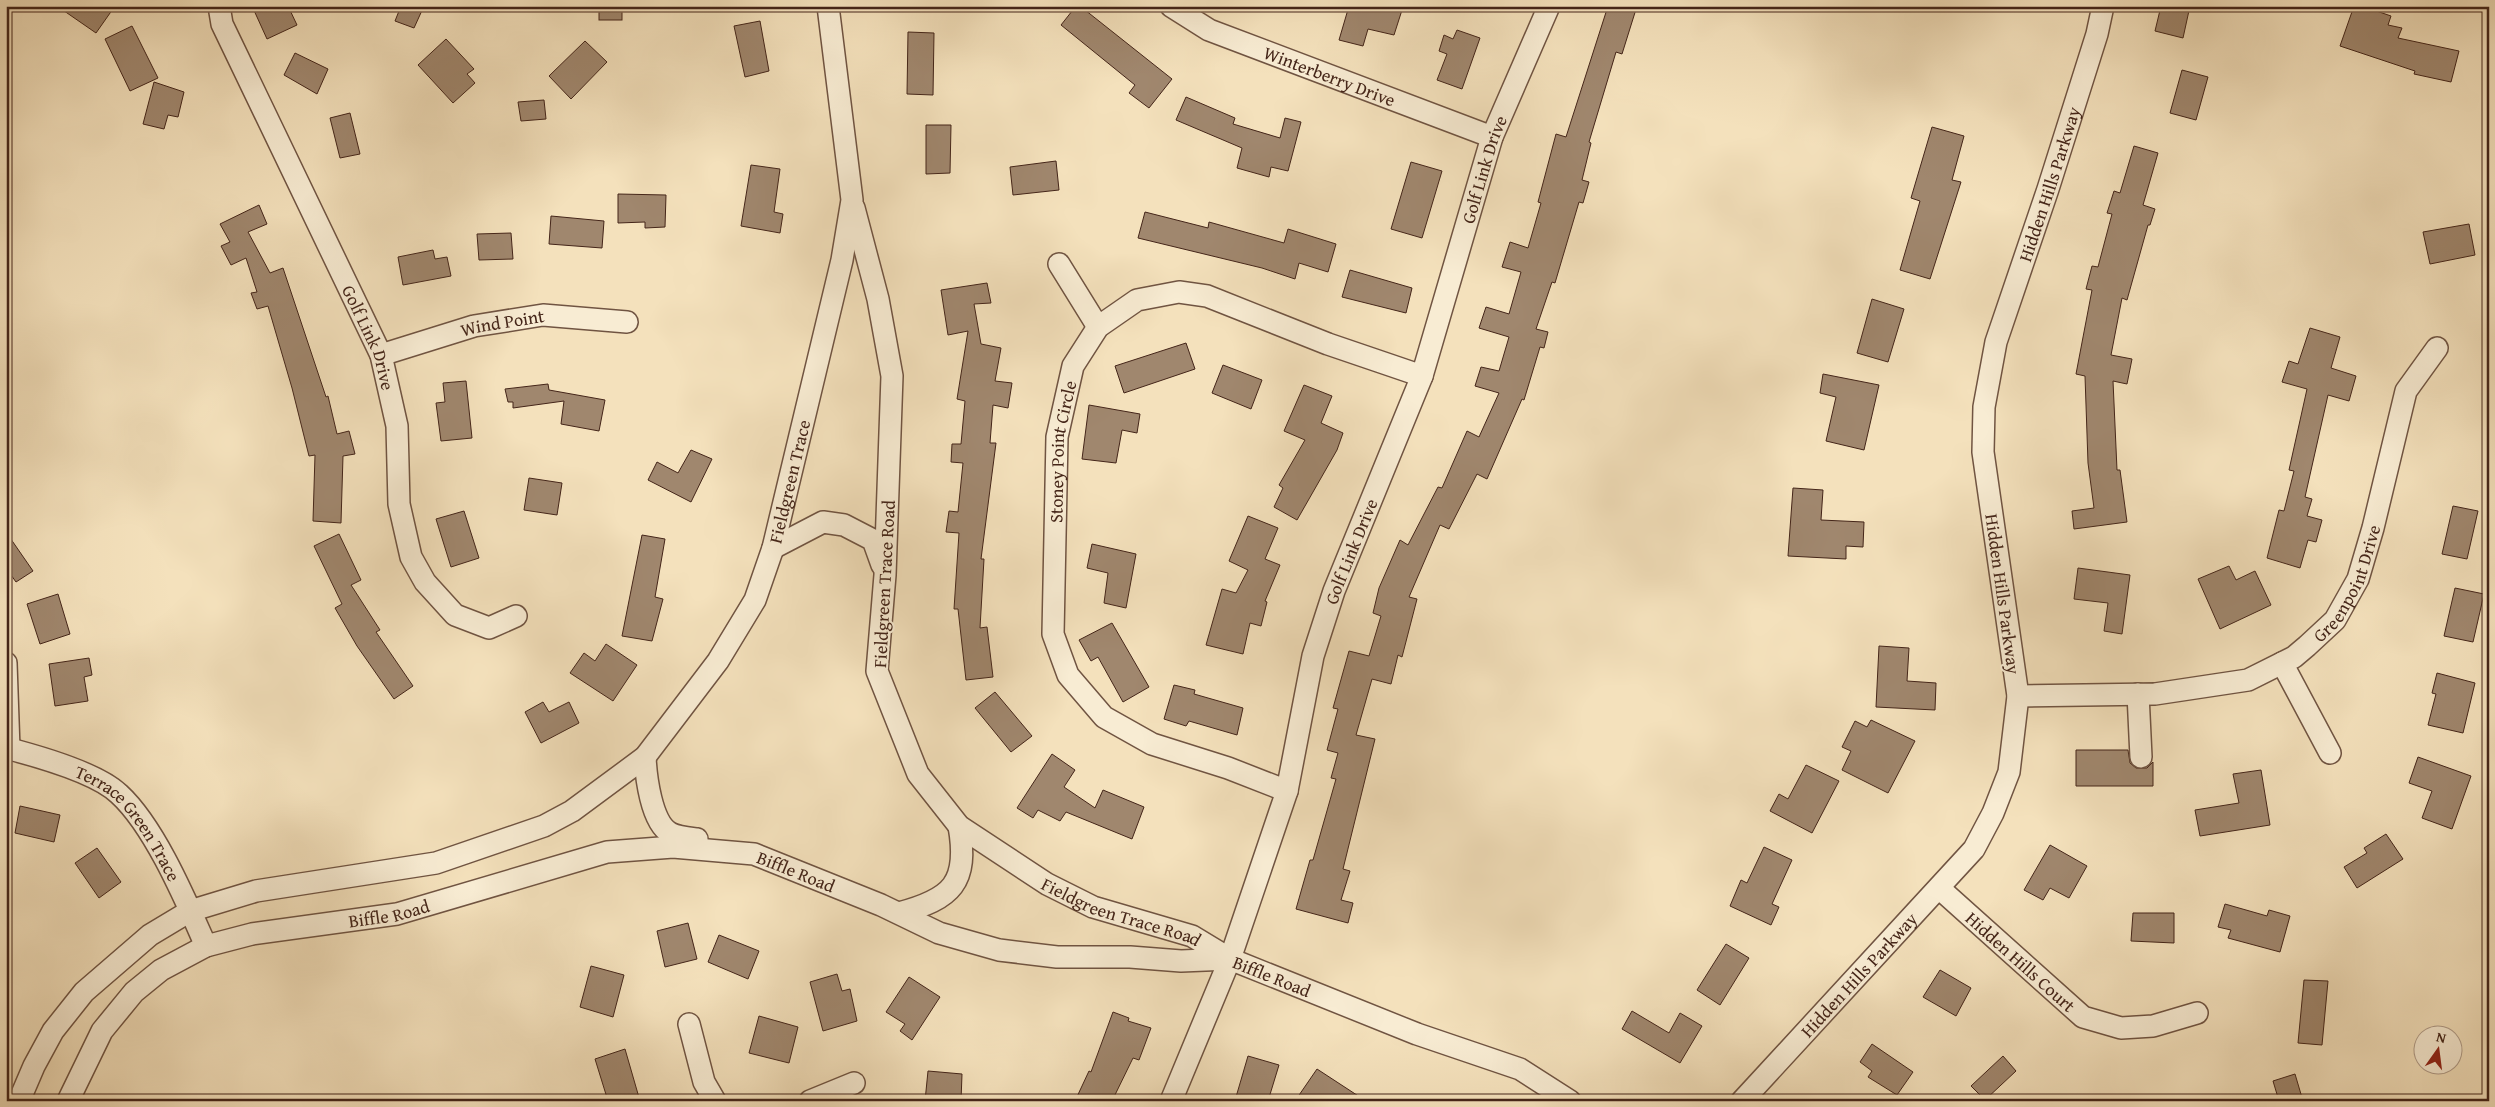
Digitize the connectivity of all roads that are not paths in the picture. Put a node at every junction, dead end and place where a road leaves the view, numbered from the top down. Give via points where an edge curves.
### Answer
1 (219, 6) edge
2 (828, 6) edge
3 (1171, 6) edge
4 (1550, 6) edge
5 (2103, 6) edge
6 (1492, 137) junction
7 (852, 200) junction
8 (1059, 264) dead end
9 (627, 322) dead end
10 (1098, 327) junction
11 (2437, 348) dead end
12 (381, 355) junction
13 (1422, 376) junction
14 (773, 548) junction
15 (886, 575) junction
16 (516, 616) dead end
17 (6, 662) edge
18 (2282, 663) junction
19 (2138, 694) junction
20 (2018, 696) junction
21 (7, 748) edge
22 (2330, 753) dead end
23 (645, 757) junction
24 (2141, 757) dead end
25 (1287, 791) junction
26 (959, 826) junction
27 (754, 854) junction
28 (1939, 888) junction
29 (190, 911) junction
30 (899, 913) junction
31 (206, 946) junction
32 (1230, 959) junction
33 (2197, 1014) dead end
34 (689, 1024) dead end
35 (854, 1083) dead end
36 (18, 1101) edge
37 (68, 1101) edge
38 (715, 1101) edge
39 (810, 1101) edge
40 (1171, 1101) edge
41 (1570, 1101) edge
42 (1742, 1101) edge

1 - 12 street, Golf Link Drive via 222,24
2 - 7 street, Fieldgreen Trace
3 - 6 street, Winterberry Drive via 1209,30
4 - 6 street, Golf Link Drive
5 - 20 street, Hidden Hills Parkway via 2048,189 1996,342 1984,407 1983,452
6 - 13 street, Golf Link Drive
7 - 14 street, Fieldgreen Trace via 842,260
7 - 15 street, Fieldgreen Trace Road via 878,299 892,376
8 - 10 street
9 - 12 street, Wind Point via 543,315 474,326
10 - 13 street, Stoney Point Circle via 1138,300 1179,292 1207,296 1328,344
10 - 25 street, Stoney Point Circle via 1073,366 1057,437 1053,634 1068,675 1104,717 1152,744
11 - 18 street, Greenpoint Drive via 2406,391 2358,579 2335,620 2307,646
12 - 16 street, Golf Link Drive via 397,426 400,504 411,558 425,582 455,615 489,628
13 - 25 street, Golf Link Drive via 1331,600 1313,656
14 - 15 street via 823,522 844,525 873,540
14 - 23 street, Fieldgreen Trace via 755,600 718,661
15 - 26 street, Fieldgreen Trace Road via 877,671 918,774
17 - 21 street
18 - 19 street, Greenpoint Drive via 2248,680
18 - 22 street
19 - 20 street, Greenpoint Drive
19 - 24 street
20 - 28 street, Hidden Hills Parkway via 2009,772 1993,813 1974,849
21 - 29 street, Terrace Green Trace via 88,774 118,793 142,819
23 - 27 street via 647,784 659,820 670,833
23 - 29 street, Fieldgreen Trace via 572,811 544,826 501,842 436,863 256,891
25 - 32 street, Golf Link Drive
26 - 30 street via 963,847 961,869 953,887 937,901
26 - 32 street, Fieldgreen Trace Road via 1047,884 1093,907 1192,936
27 - 30 street, Biffle Road
27 - 31 street, Biffle Road via 674,847 607,852 397,914 252,934
28 - 33 street, Hidden Hills Court via 2083,1017 2121,1028 2153,1026
28 - 42 street, Hidden Hills Parkway
29 - 31 street, Terrace Green Trace
29 - 36 street via 150,935 84,992 53,1031
30 - 32 street, Biffle Road via 939,933 998,950 1057,958
31 - 37 street, Biffle Road via 161,970 134,992 102,1031
32 - 40 street, Golf Link Drive
32 - 41 street, Biffle Road via 1417,1034 1520,1068
34 - 38 street via 704,1082
35 - 39 street

